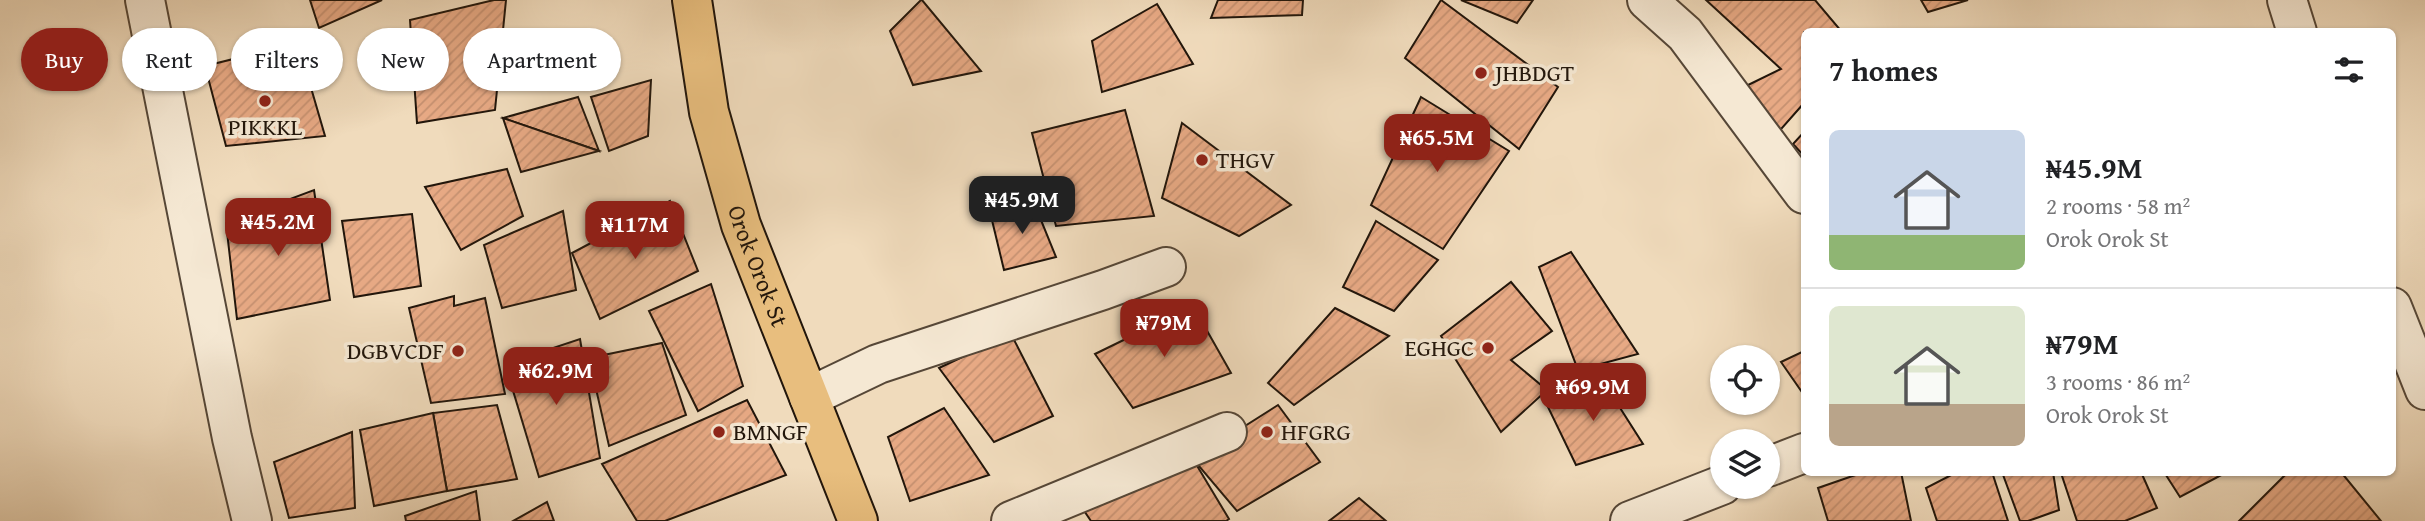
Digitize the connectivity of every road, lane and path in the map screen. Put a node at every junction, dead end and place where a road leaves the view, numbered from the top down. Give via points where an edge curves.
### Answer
1 (145, 0) edge
2 (692, 0) edge
3 (1647, 0) edge
4 (2287, 0) edge
5 (2296, 28) edge
6 (1801, 190) edge
7 (1166, 267) dead end
8 (2396, 317) edge
9 (2425, 390) edge
10 (809, 397) junction
11 (1227, 432) dead end
12 (1801, 454) edge
13 (1780, 462) edge
14 (1710, 490) edge
15 (252, 521) edge
16 (858, 521) edge
17 (1011, 521) edge
18 (1630, 521) edge

1 - 15 street
2 - 10 main road, Orok Orok St via 709,112 738,212
3 - 6 street via 1685,34
4 - 5 street
7 - 10 street via 878,364
8 - 9 street
10 - 16 main road, Orok Orok St
11 - 17 street
12 - 13 street
14 - 18 street

